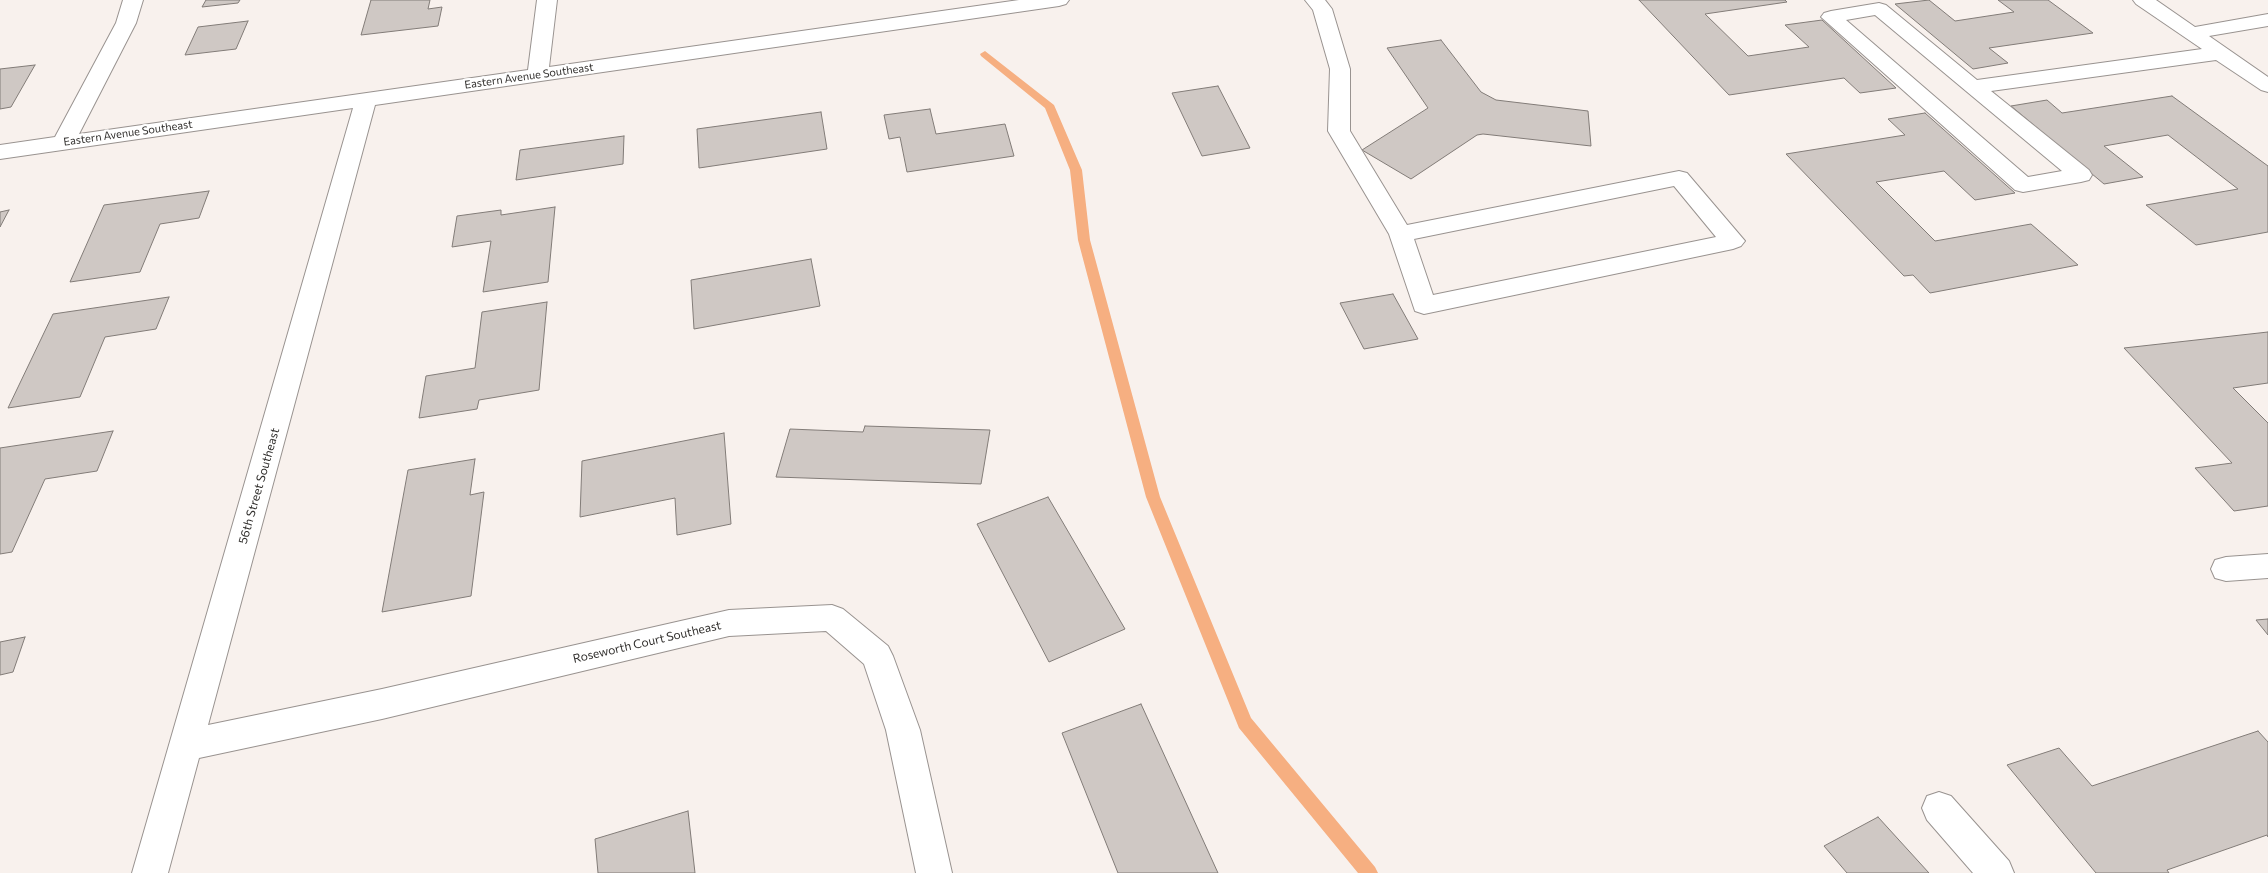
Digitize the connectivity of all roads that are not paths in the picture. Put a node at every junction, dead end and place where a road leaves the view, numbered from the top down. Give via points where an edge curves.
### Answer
1 (133, 0) edge
2 (547, 0) edge
3 (1059, 0) edge
4 (1315, 0) edge
5 (2143, 0) edge
6 (2268, 20) edge
7 (2192, 34) junction
8 (2220, 53) junction
9 (538, 74) junction
10 (1973, 86) junction
11 (2268, 86) edge
12 (366, 99) junction
13 (63, 143) junction
14 (0, 152) edge
15 (1401, 234) junction
16 (2268, 566) edge
17 (2226, 569) dead end
18 (187, 745) junction
19 (1939, 808) dead end
20 (150, 873) edge
21 (934, 873) edge
22 (1996, 873) edge

1 - 13 street via 126,23
2 - 9 street
3 - 9 street, Eastern Avenue Southeast
4 - 15 street via 1322,9 1340,69 1339,131
5 - 7 street
6 - 7 street
7 - 8 street
8 - 10 street
8 - 11 street
9 - 12 street, Eastern Avenue Southeast
10 - 10 street via 2082,175 2023,185 1831,17 1879,10
12 - 13 street, Eastern Avenue Southeast
12 - 18 street, 56th Street Southeast
13 - 14 street, Eastern Avenue Southeast
15 - 15 street via 1424,304 1733,241 1679,178
16 - 17 street
18 - 20 street, 56th Street Southeast
18 - 21 street, Roseworth Court Southeast via 382,704 729,623 832,618 877,656 903,730
19 - 22 street

